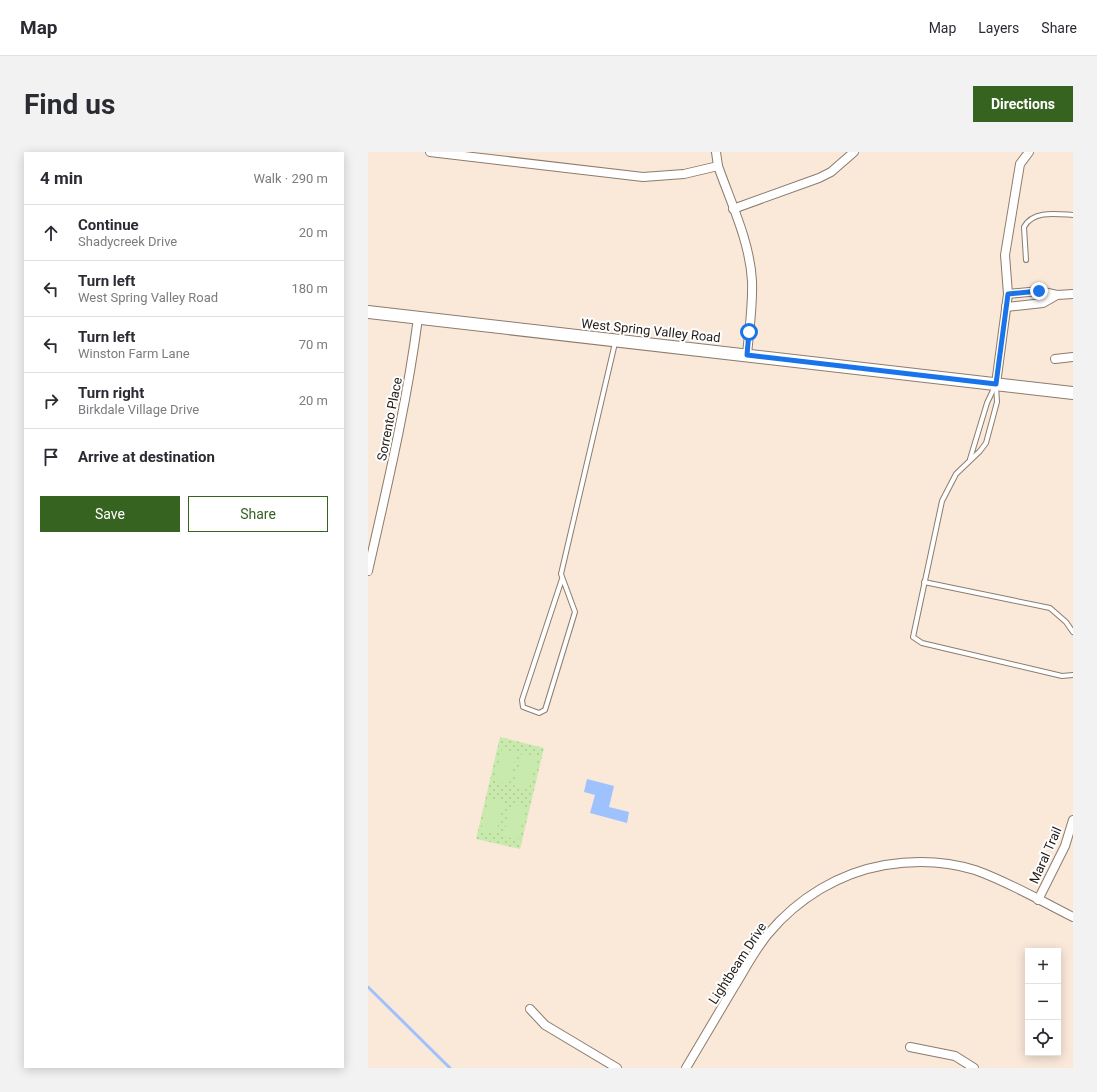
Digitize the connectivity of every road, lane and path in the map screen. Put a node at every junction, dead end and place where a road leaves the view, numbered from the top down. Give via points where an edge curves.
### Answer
1 (430, 152) edge
2 (716, 152) edge
3 (854, 152) edge
4 (1029, 152) edge
5 (718, 166) junction
6 (733, 209) junction
7 (1073, 215) edge
8 (1026, 260) dead end
9 (1008, 294) junction
10 (1073, 294) edge
11 (1057, 295) junction
12 (1006, 307) junction
13 (368, 312) edge
14 (418, 318) junction
15 (615, 340) junction
16 (747, 355) junction
17 (1073, 357) edge
18 (1055, 359) dead end
19 (996, 384) junction
20 (1073, 393) edge
21 (970, 459) junction
22 (371, 542) edge
23 (368, 571) edge
24 (562, 579) junction
25 (924, 582) junction
26 (1073, 632) edge
27 (1073, 675) edge
28 (1073, 820) edge
29 (1038, 900) junction
30 (1073, 917) edge
31 (530, 1009) dead end
32 (910, 1047) dead end
33 (617, 1068) edge
34 (686, 1068) edge
35 (974, 1068) edge

1 - 5 street via 642,176 684,174
2 - 5 street
3 - 6 street via 831,172 819,178
4 - 9 street via 1020,164 1006,248
5 - 6 street
6 - 16 street via 746,247 752,281
7 - 8 lane via 1046,214 1031,218 1024,227
9 - 11 street via 1039,291
9 - 12 street
10 - 11 street
11 - 12 street via 1043,303
12 - 19 street
13 - 14 street, West Spring Valley Road
14 - 15 street, West Spring Valley Road
14 - 22 street, Sorrento Place via 410,380
15 - 16 street, West Spring Valley Road
15 - 24 lane via 562,567
16 - 19 street, West Spring Valley Road
17 - 18 street
19 - 20 street, West Spring Valley Road
19 - 21 lane via 987,402
19 - 21 lane via 997,402 986,442
21 - 25 lane via 956,474 942,501
22 - 23 street, Sorrento Place
24 - 24 lane via 522,700 523,707 539,713 545,710 575,612
25 - 26 lane via 1050,608
25 - 27 lane via 913,637 922,643 1062,676
28 - 29 street, Maral Trail via 1065,846
29 - 30 street, Lightbeam Drive
29 - 34 street, Lightbeam Drive via 974,870 940,863 903,862 843,877 792,909 767,935
31 - 33 street via 545,1025
32 - 35 street via 950,1054

